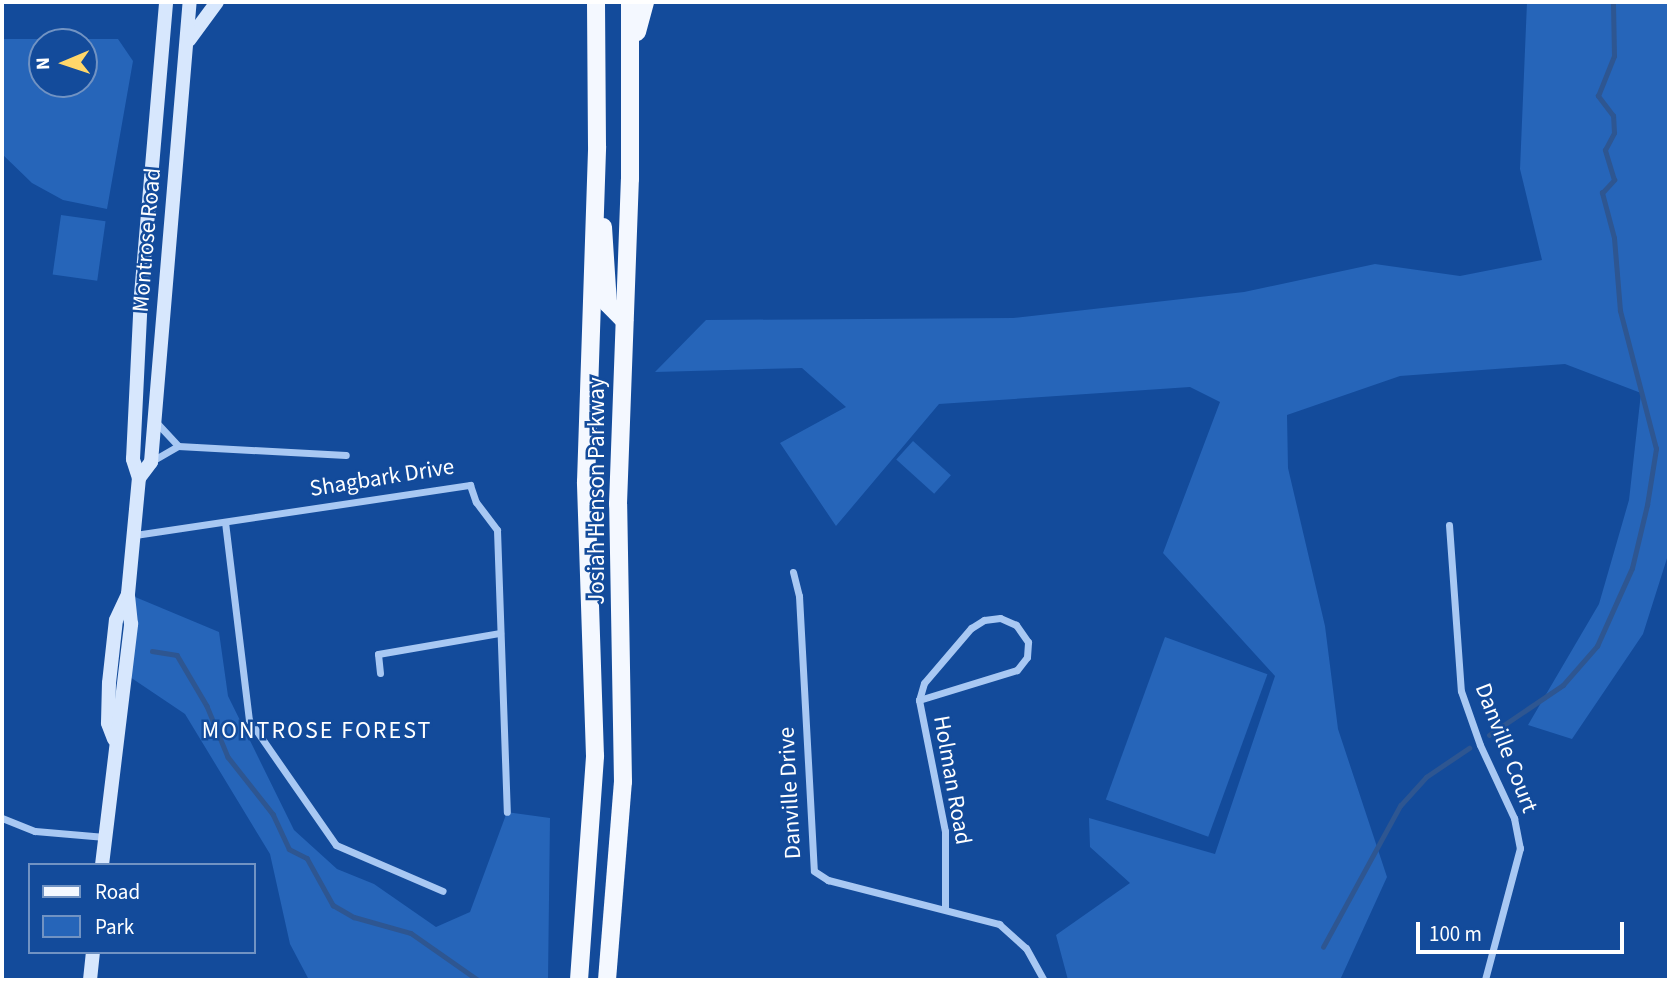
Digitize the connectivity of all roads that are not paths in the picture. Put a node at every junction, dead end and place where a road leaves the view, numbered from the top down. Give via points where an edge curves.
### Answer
1 (166, 2) edge
2 (190, 2) edge
3 (217, 2) edge
4 (583, 2) edge
5 (596, 2) edge
6 (629, 2) edge
7 (645, 2) edge
8 (596, 26) junction
9 (187, 44) junction
10 (631, 56) junction
11 (596, 186) junction
12 (625, 320) junction
13 (155, 421) junction
14 (178, 446) junction
15 (346, 455) dead end
16 (151, 462) junction
17 (139, 478) junction
18 (225, 522) junction
19 (1449, 525) dead end
20 (135, 535) junction
21 (793, 572) dead end
22 (500, 633) junction
23 (380, 673) dead end
24 (919, 700) junction
25 (507, 812) dead end
26 (2, 818) edge
27 (105, 837) junction
28 (102, 863) edge
29 (443, 891) dead end
30 (945, 908) junction
31 (93, 954) edge
32 (90, 980) edge
33 (579, 980) edge
34 (607, 980) edge
35 (1044, 980) edge
36 (1485, 980) edge

1 - 17 street, Montrose Road via 141,295 133,459
2 - 9 street, Montrose Road
3 - 9 street
4 - 8 main road
5 - 8 main road, Josiah Henson Parkway
6 - 10 main road, Josiah Henson Parkway
7 - 10 main road
8 - 11 main road, Josiah Henson Parkway
9 - 13 street, Montrose Road
10 - 12 main road, Josiah Henson Parkway
11 - 12 main road via 605,234 607,297 611,308
11 - 33 main road, Josiah Henson Parkway via 586,482 594,791
12 - 34 main road, Josiah Henson Parkway via 618,503 623,782
13 - 14 street
13 - 16 street, Montrose Road
14 - 15 street
14 - 16 street
16 - 17 street
17 - 20 street, Montrose Road
18 - 20 street, Shagbark Drive
18 - 22 street, Shagbark Drive via 470,485 476,502 497,530
18 - 29 street via 249,720 337,845
19 - 36 street, Danville Court via 1461,691 1514,818 1520,848
20 - 27 street, Montrose Road via 128,594 127,675 114,741
21 - 30 street, Danville Drive via 799,596 814,871 828,880
22 - 23 street via 378,654
22 - 25 street, Shagbark Drive
24 - 24 street, Holman Road via 924,683 952,648 984,620 1000,618 1016,625 1028,642 1027,657 1017,670
24 - 30 street, Holman Road via 945,831
26 - 27 street via 35,831
27 - 28 street, Montrose Road
30 - 35 street, Danville Drive via 999,924 1013,933
31 - 32 street

